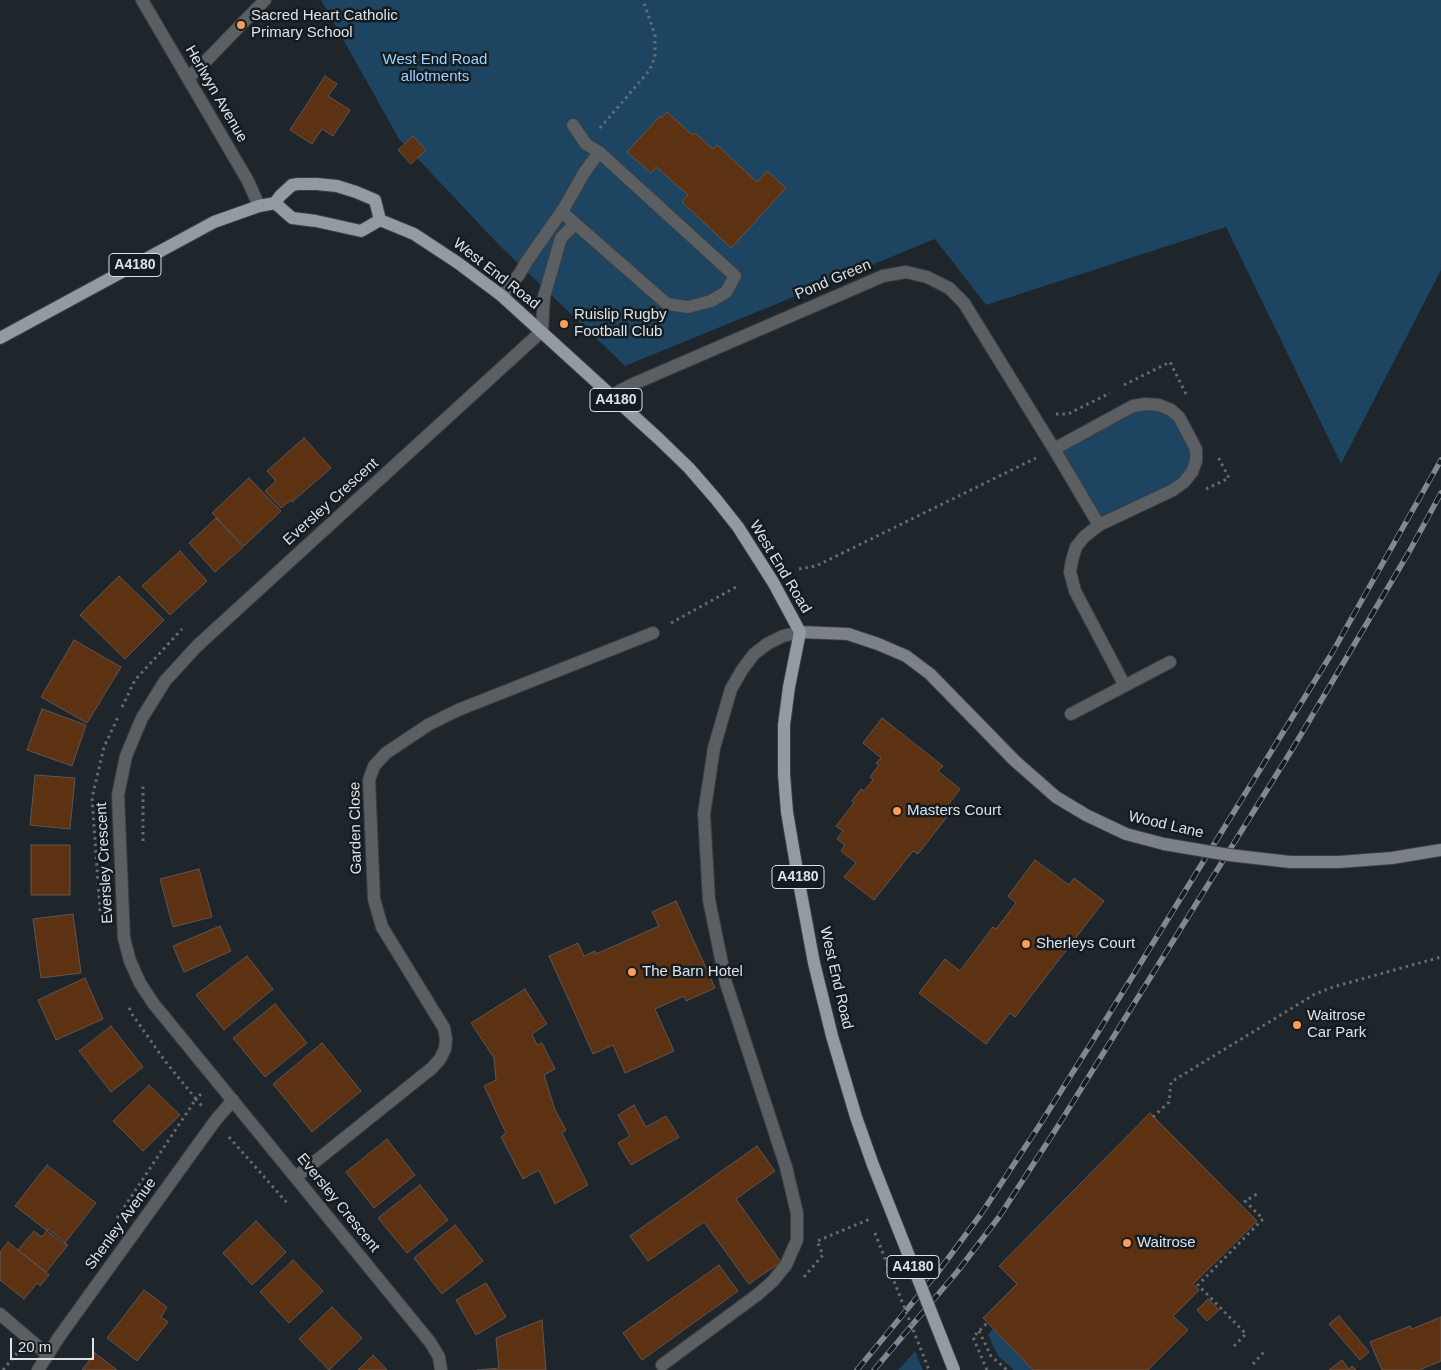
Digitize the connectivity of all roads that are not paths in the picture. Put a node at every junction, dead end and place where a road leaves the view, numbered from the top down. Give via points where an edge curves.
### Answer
1 (142, 0) edge
2 (265, 0) edge
3 (188, 78) junction
4 (573, 125) dead end
5 (599, 152) junction
6 (275, 203) junction
7 (259, 206) junction
8 (562, 212) junction
9 (380, 220) junction
10 (575, 224) junction
11 (502, 296) junction
12 (542, 331) junction
13 (0, 338) edge
14 (610, 396) junction
15 (1054, 449) junction
16 (1099, 525) junction
17 (800, 632) junction
18 (653, 633) road end
19 (1170, 662) dead end
20 (1125, 686) junction
21 (1071, 714) dead end
22 (1441, 850) edge
23 (233, 1100) junction
24 (296, 1177) junction
25 (0, 1314) edge
26 (48, 1355) junction
27 (662, 1365) dead end
28 (38, 1370) edge
29 (442, 1370) edge
30 (954, 1370) edge

1 - 3 street, Herlwyn Avenue
2 - 3 street
3 - 7 street, Herlwyn Avenue via 248,181
4 - 5 street via 586,144
5 - 8 street
5 - 10 street via 735,276 726,292 711,302 688,307 667,304
6 - 7 main road, A4180
6 - 9 main road via 292,218 361,230
6 - 9 main road via 292,185 337,186 374,200
7 - 13 main road, A4180 via 214,222
8 - 10 street
8 - 11 street
9 - 11 main road, West End Road / A4180 via 414,234
10 - 12 street via 561,238 544,297
11 - 12 main road, West End Road / A4180
12 - 14 main road, West End Road / A4180
12 - 23 street, Eversley Crescent via 197,646 165,681 142,718 126,756 118,795 124,938 130,961 154,1003
14 - 15 street, Pond Green via 883,276 906,272 927,277 949,288 964,303
14 - 17 main road, West End Road / A4180 via 660,439 715,498 757,555
15 - 16 street, Pond Green
15 - 16 street via 1133,406 1159,406 1179,417 1196,449 1192,472 1173,490
16 - 20 street via 1076,548 1070,572 1075,591
17 - 22 street, Wood Lane, bridge via 848,634 906,656 930,674 1014,761 1056,797 1126,834 1164,844 1290,862 1392,858
17 - 27 street via 767,644 742,670 732,689 714,748 704,814 709,900 726,983 786,1167 797,1213 797,1240 786,1265 773,1281
17 - 30 main road, West End Road / A4180, bridge via 784,725 784,774 787,812 814,963 856,1117
18 - 24 street, Garden Close via 458,710 428,725 386,753 374,766 369,780 374,899 382,927 444,1028 446,1039 440,1060 432,1068
19 - 20 street
20 - 21 street
23 - 24 street, Eversley Crescent
23 - 26 street, Shenley Avenue
24 - 29 street, Eversley Crescent via 430,1342
25 - 26 street
26 - 28 street, Shenley Avenue

